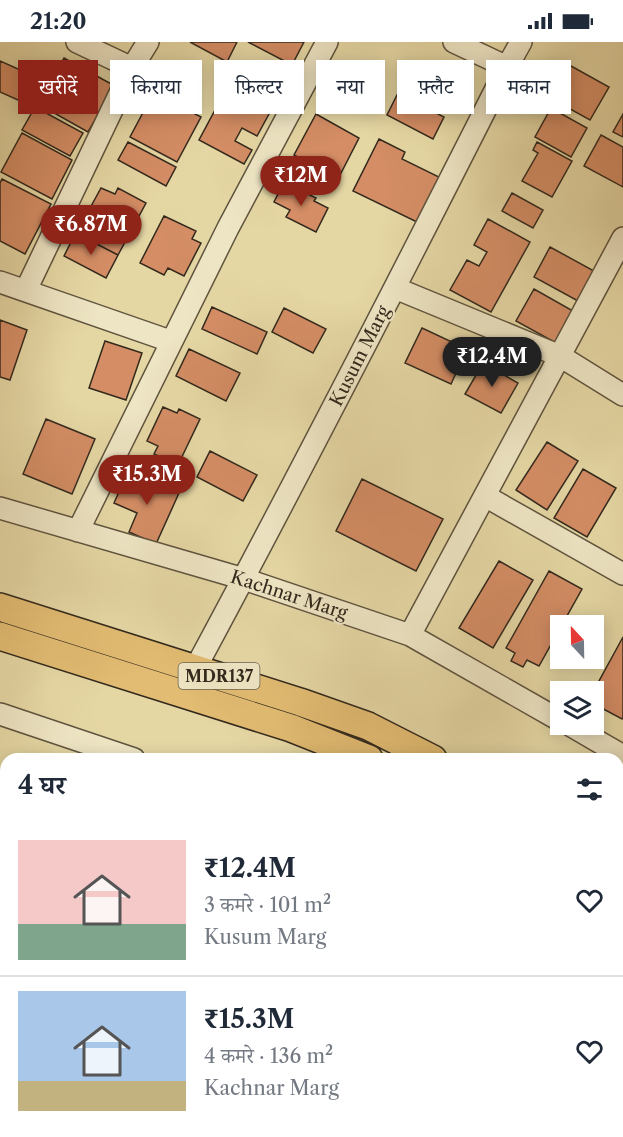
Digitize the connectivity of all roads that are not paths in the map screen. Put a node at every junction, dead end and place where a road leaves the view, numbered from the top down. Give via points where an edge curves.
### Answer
1 (77, 42) edge
2 (148, 42) edge
3 (327, 42) edge
4 (454, 42) edge
5 (521, 42) edge
6 (115, 60) edge
7 (137, 60) edge
8 (492, 60) edge
9 (511, 60) edge
10 (486, 108) edge
11 (110, 114) edge
12 (623, 238) edge
13 (0, 282) edge
14 (395, 288) junction
15 (26, 290) junction
16 (170, 341) junction
17 (560, 356) junction
18 (623, 395) edge
19 (485, 496) junction
20 (0, 508) edge
21 (78, 531) junction
22 (623, 574) edge
23 (244, 579) junction
24 (0, 608) edge
25 (410, 635) junction
26 (0, 636) edge
27 (195, 669) junction
28 (0, 714) edge
29 (550, 715) edge
30 (587, 735) edge
31 (116, 753) edge
32 (354, 753) edge
33 (422, 753) edge
34 (618, 753) edge

1 - 6 street
2 - 7 street
3 - 16 street
4 - 8 street
5 - 9 street, Kusum Marg
10 - 14 street, Kusum Marg
11 - 15 street
12 - 17 street
13 - 15 street
14 - 17 street
14 - 23 street, Kusum Marg
15 - 16 street
16 - 21 street
17 - 18 street
17 - 19 street
19 - 22 street
19 - 25 street
20 - 21 street, Kachnar Marg
21 - 23 street, Kachnar Marg
23 - 25 street, Kachnar Marg
23 - 27 street, Kusum Marg
24 - 27 main road, MDR137
25 - 29 street, Kachnar Marg
26 - 32 main road, MDR137 via 291,728
27 - 33 main road, MDR137 via 368,726
28 - 31 street
30 - 34 street

